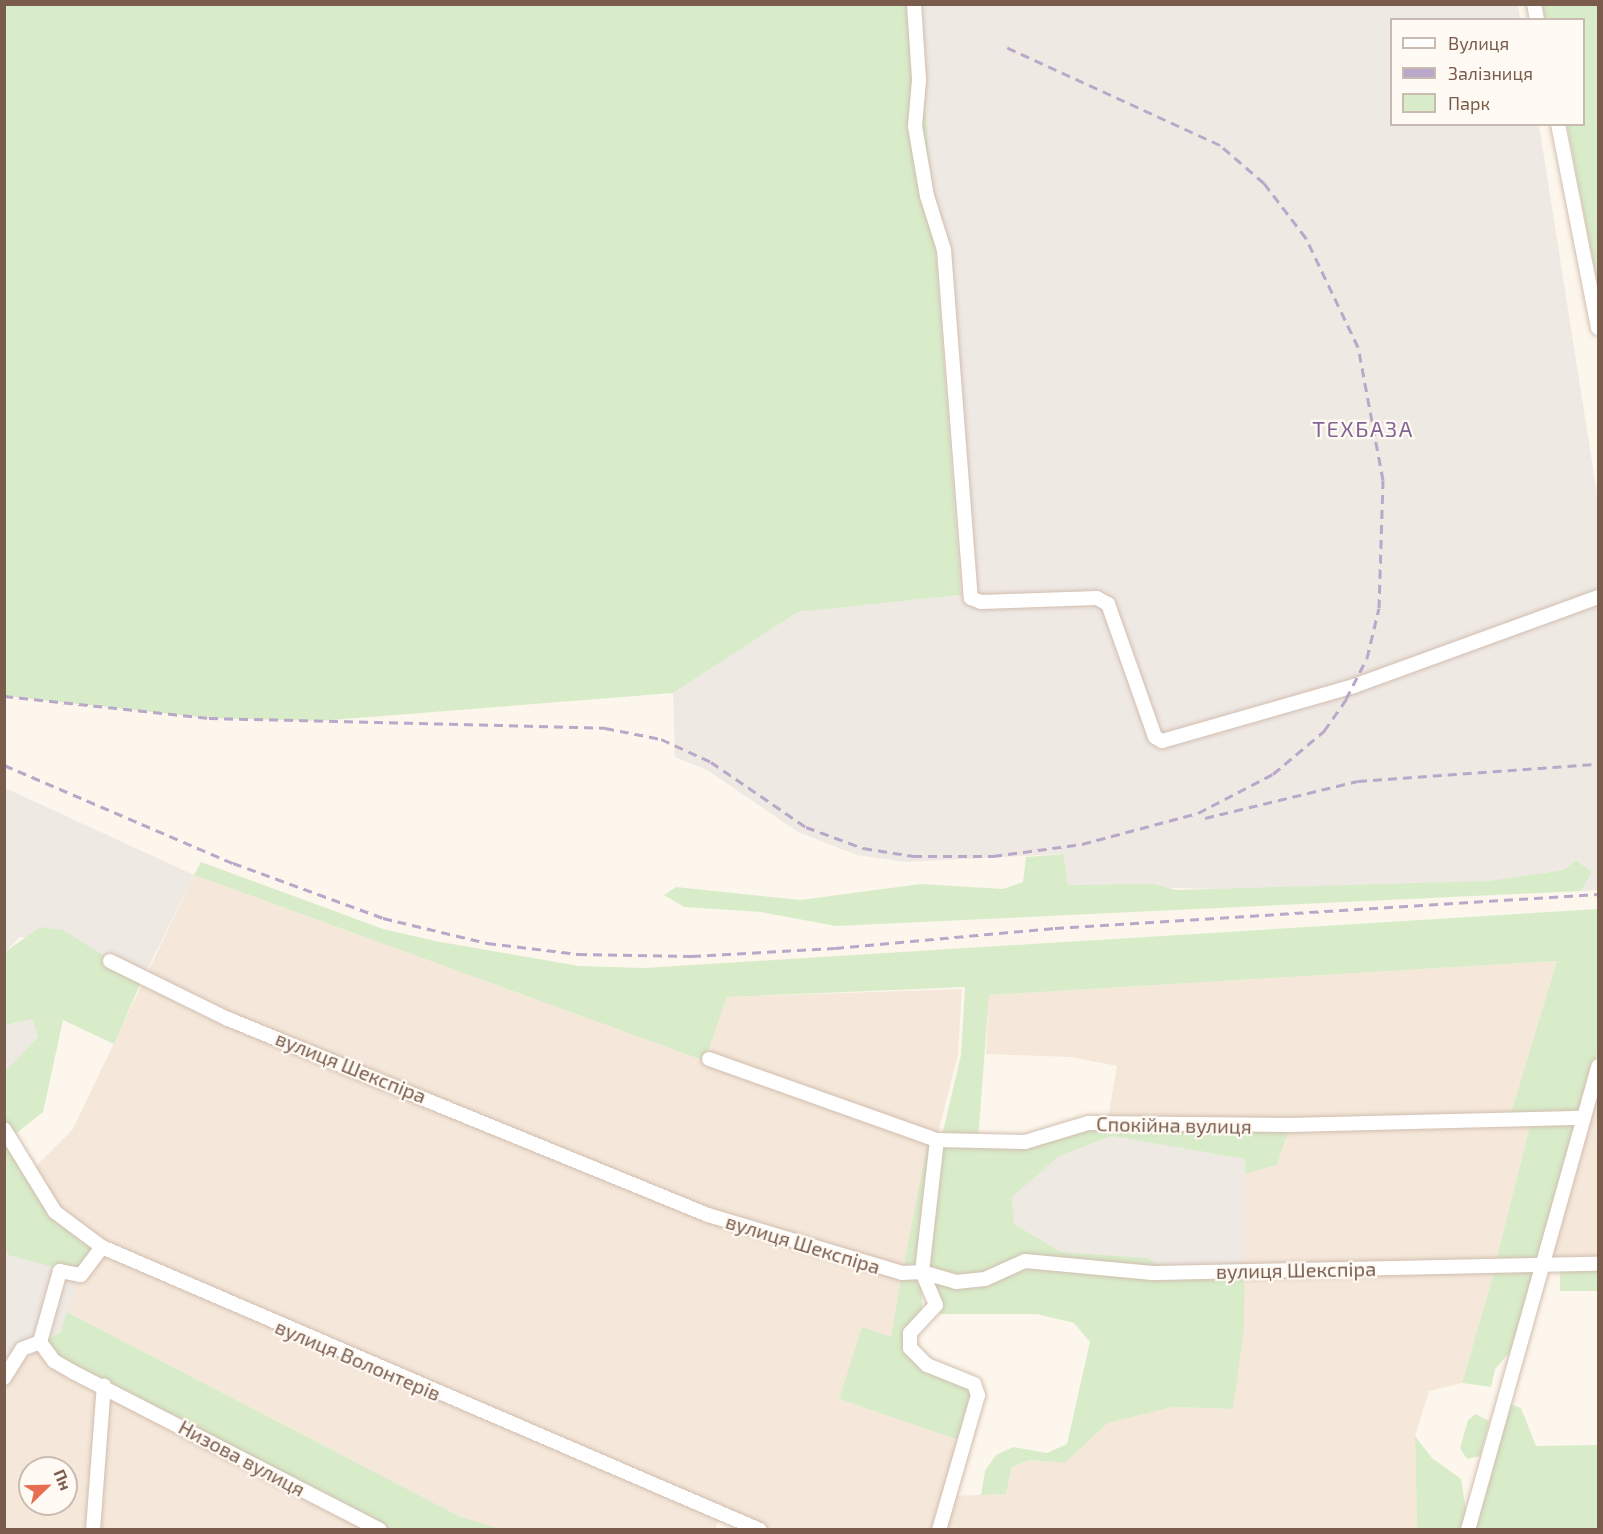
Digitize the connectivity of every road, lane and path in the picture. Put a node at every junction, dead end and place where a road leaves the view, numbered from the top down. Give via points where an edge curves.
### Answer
1 (914, 4) edge
2 (1558, 126) edge
3 (1599, 328) edge
4 (1599, 597) edge
5 (110, 961) dead end
6 (709, 1059) dead end
7 (1599, 1066) edge
8 (1584, 1118) junction
9 (4, 1129) edge
10 (937, 1140) junction
11 (102, 1247) junction
12 (1599, 1264) edge
13 (1542, 1265) junction
14 (922, 1272) junction
15 (40, 1342) junction
16 (4, 1378) edge
17 (104, 1385) junction
18 (759, 1529) edge
19 (93, 1530) edge
20 (380, 1530) edge
21 (939, 1530) edge
22 (1468, 1530) edge

1 - 4 street via 919,80 915,126 927,196 944,250 972,598 981,602 1097,598 1108,604 1155,737 1162,741 1354,686
2 - 3 street
5 - 14 street, вулиця Шекспіра via 228,1019 708,1215 871,1266
6 - 10 street, Спокійна вулиця
7 - 8 street
8 - 10 street, Спокійна вулиця via 1290,1125 1088,1123 1025,1143
8 - 13 street
9 - 11 street, вулиця Волонтерів via 54,1212
10 - 14 street
11 - 15 street via 81,1275 60,1271
11 - 18 street, вулиця Волонтерів
12 - 13 street, вулиця Шекспіра
13 - 14 street, вулиця Шекспіра via 1152,1273 1024,1261 985,1279 956,1282
13 - 22 street
14 - 21 street via 936,1305 909,1333 910,1348 927,1365 974,1384 978,1395
15 - 16 street via 22,1349
15 - 17 street, Низова вулиця via 54,1361
17 - 19 street
17 - 20 street, Низова вулиця

